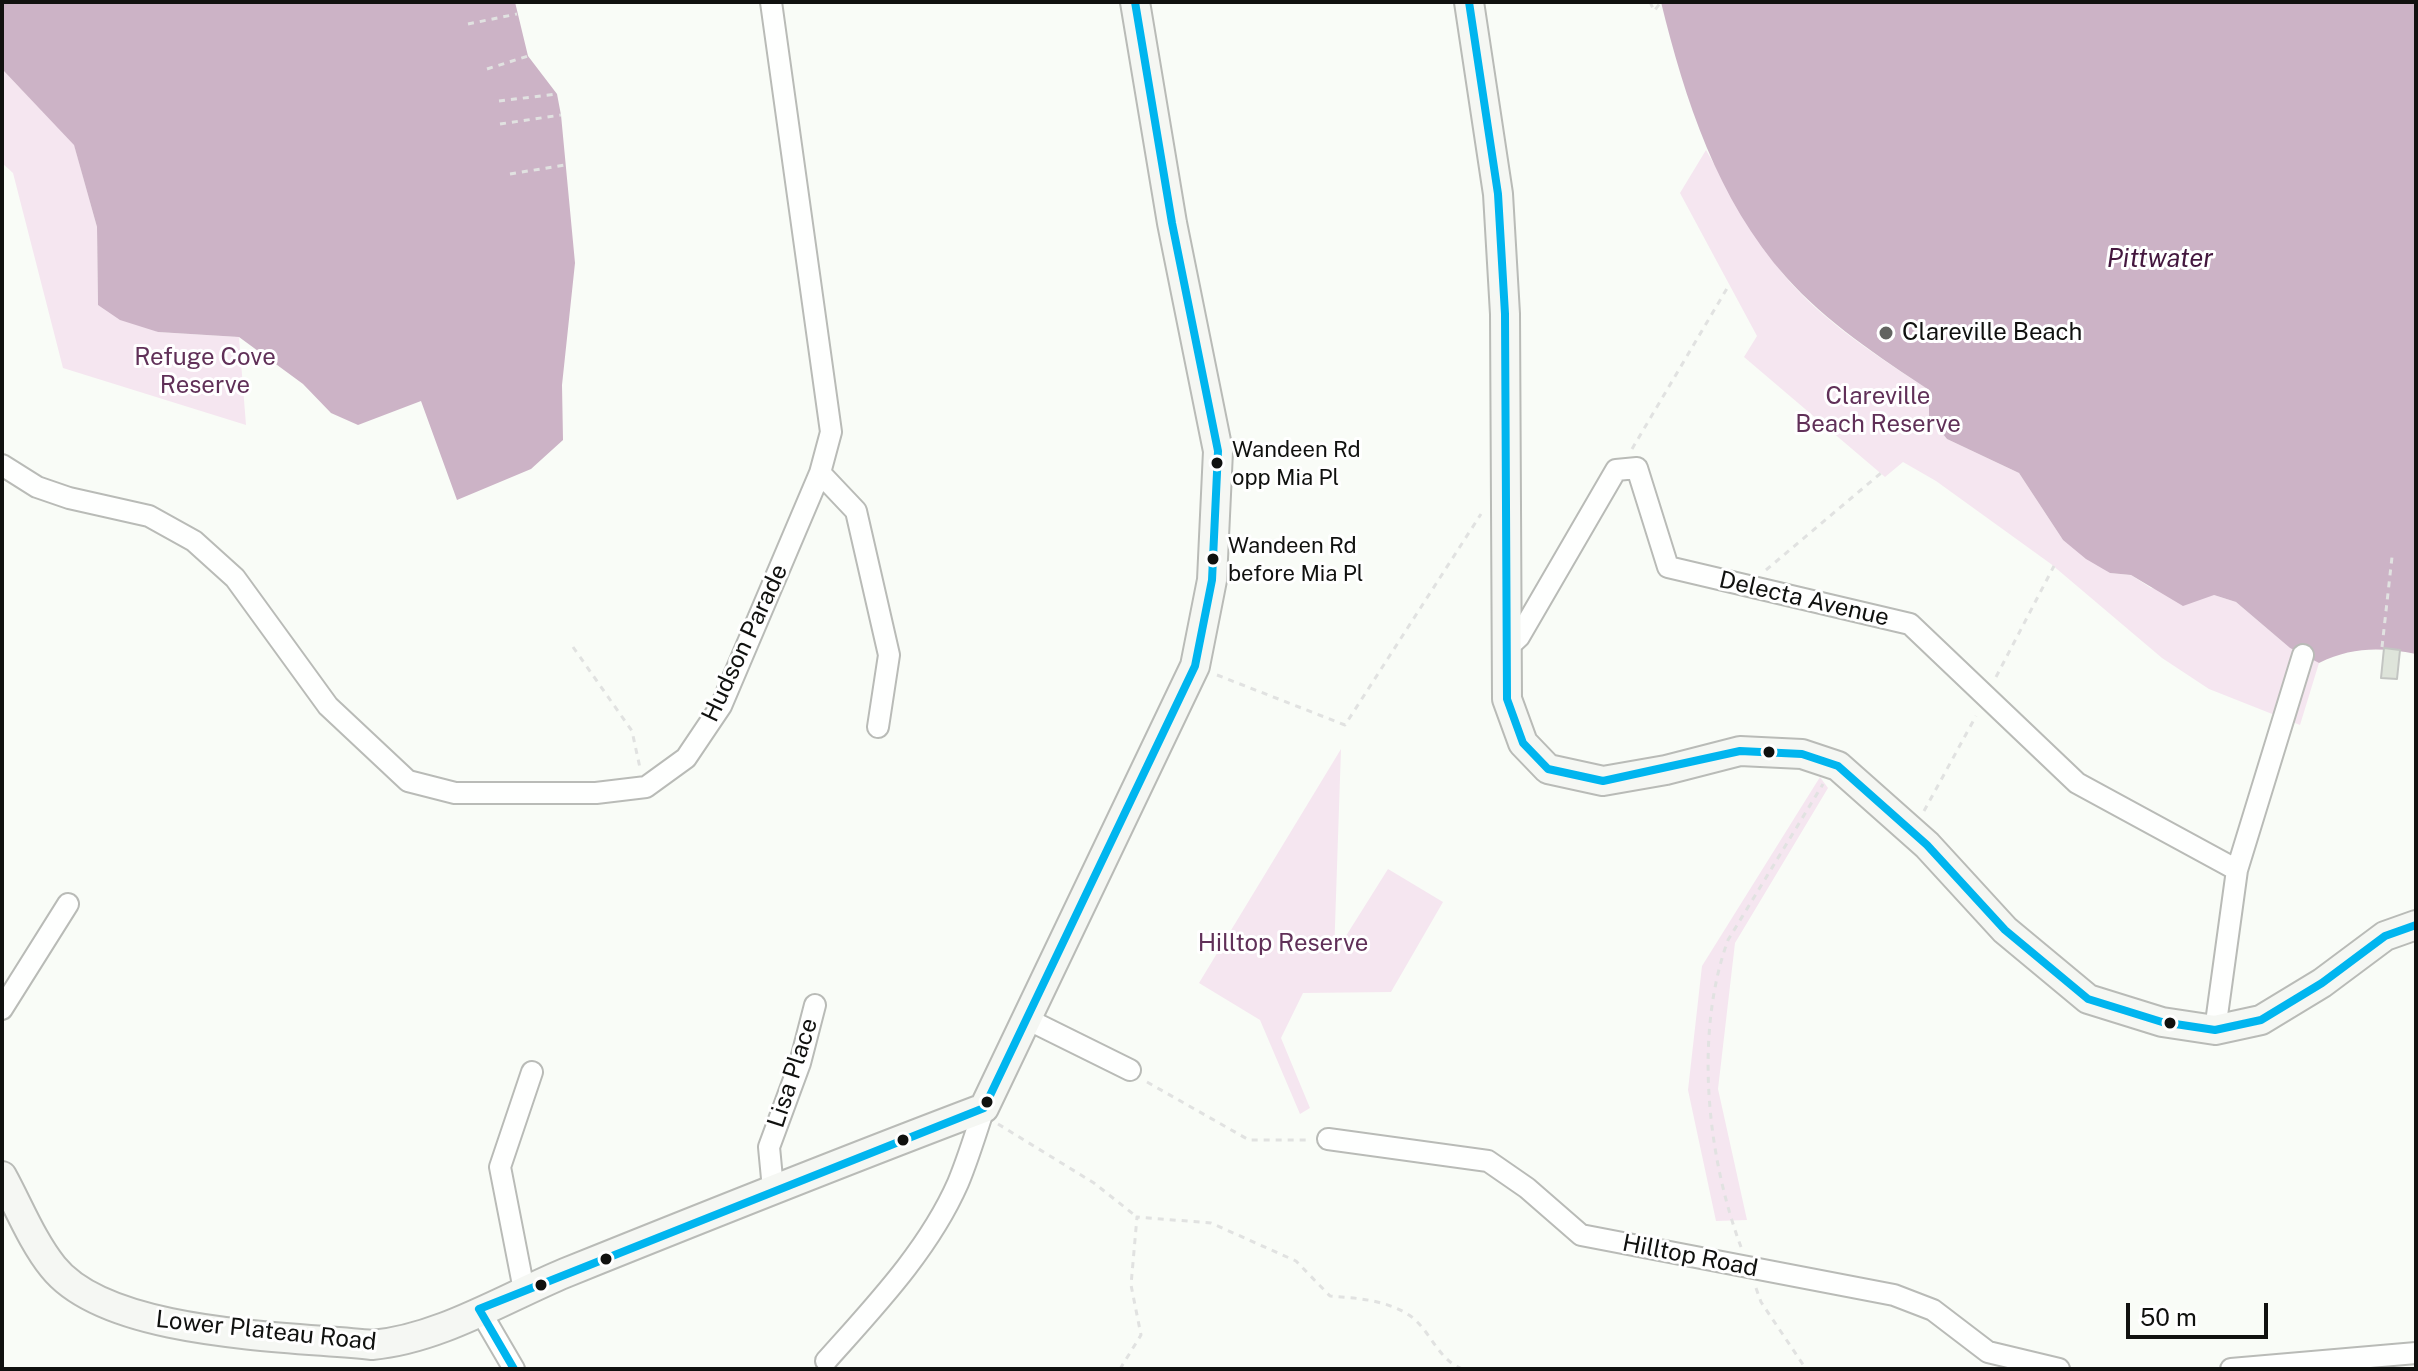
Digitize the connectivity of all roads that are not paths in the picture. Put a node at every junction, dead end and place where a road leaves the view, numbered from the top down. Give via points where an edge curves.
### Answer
1 (771, 2) edge
2 (1135, 2) edge
3 (1469, 2) edge
4 (2, 465) edge
5 (820, 473) junction
6 (1506, 649) junction
7 (2303, 655) dead end
8 (878, 727) dead end
9 (2237, 870) junction
10 (68, 904) dead end
11 (2416, 925) edge
12 (815, 1005) dead end
13 (2, 1009) edge
14 (1029, 1020) junction
15 (2215, 1030) junction
16 (1130, 1070) road end
17 (532, 1072) dead end
18 (983, 1112) junction
19 (1328, 1139) road end
20 (2, 1176) edge
21 (773, 1189) junction
22 (524, 1290) junction
23 (479, 1309) junction
24 (2416, 1353) edge
25 (826, 1361) dead end
26 (514, 1369) edge
27 (2059, 1369) edge
28 (2231, 1369) edge

1 - 5 street, Hudson Parade via 831,432
2 - 14 street via 1218,451 1212,580 1195,666
3 - 6 street via 1498,194 1504,299
4 - 5 street, Hudson Parade via 37,487 149,516 194,541 235,578 328,706 408,781 455,793 529,796 644,787 686,758 721,706
5 - 8 street via 856,511 889,655
6 - 9 street, Delecta Avenue via 1519,637 1616,470 1637,468 1668,567 1910,624 2077,783
6 - 15 street via 1507,699 1517,729 1548,769 1603,781 1740,751 1802,754 1838,766 1927,845 2005,930 2088,999 2162,1022
7 - 9 street
9 - 15 street
10 - 13 street
11 - 15 street via 2385,936 2261,1020
12 - 21 street, Lisa Place via 769,1147
14 - 16 street
14 - 18 street
17 - 22 street via 500,1167
18 - 21 street, Lower Plateau Road
18 - 25 street via 957,1185 927,1235 893,1284
19 - 27 street, Hilltop Road via 1488,1161 1581,1235 1894,1295 1933,1310 1988,1352
20 - 23 street, Lower Plateau Road via 53,1267 93,1301 156,1322 372,1345 407,1342
21 - 22 street, Lower Plateau Road
22 - 23 street, Lower Plateau Road
23 - 26 street
24 - 28 street

